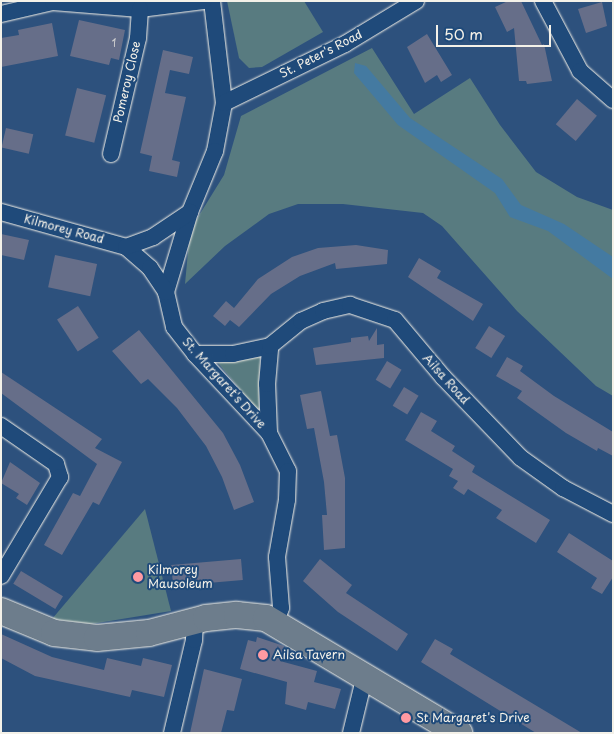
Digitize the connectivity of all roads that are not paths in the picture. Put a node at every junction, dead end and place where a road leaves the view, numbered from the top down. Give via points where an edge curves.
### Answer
1 (204, 1) edge
2 (212, 1) edge
3 (416, 1) edge
4 (543, 1) edge
5 (140, 9) junction
6 (1, 14) edge
7 (613, 100) edge
8 (224, 103) junction
9 (111, 154) dead end
10 (1, 212) edge
11 (190, 212) junction
12 (126, 248) junction
13 (166, 292) junction
14 (270, 346) junction
15 (194, 354) junction
16 (1, 426) edge
17 (270, 433) junction
18 (613, 514) edge
19 (1, 576) edge
20 (1, 611) edge
21 (194, 620) junction
22 (276, 622) junction
23 (366, 674) junction
24 (172, 733) edge
25 (351, 733) edge
26 (459, 733) edge

1 - 5 street
2 - 8 street, St. Margaret's Drive
3 - 8 street, St. Peter's Road via 345,44
4 - 7 street via 580,71
5 - 6 street via 53,2
5 - 9 street, Pomeroy Close via 138,38
8 - 11 street, St. Margaret's Drive via 215,151
10 - 12 street, Kilmorey Road
11 - 12 street via 153,237
11 - 13 street, St. Margaret's Drive
12 - 13 street, Kilmorey Road via 150,268
13 - 15 street, St. Margaret's Drive via 174,327
14 - 15 street, Ailsa Road via 233,354
14 - 17 street via 266,384
14 - 18 street, Ailsa Road via 301,321 323,311 350,305 395,320 443,377 521,458 563,488
15 - 17 street, St. Margaret's Drive
16 - 19 street via 56,464 60,477
17 - 22 street, St. Margaret's Drive via 288,471 287,500 276,568 281,608
20 - 21 main road via 27,623 74,637 133,635
21 - 22 main road via 245,615
21 - 24 street via 194,640
22 - 23 main road
23 - 25 street
23 - 26 main road

